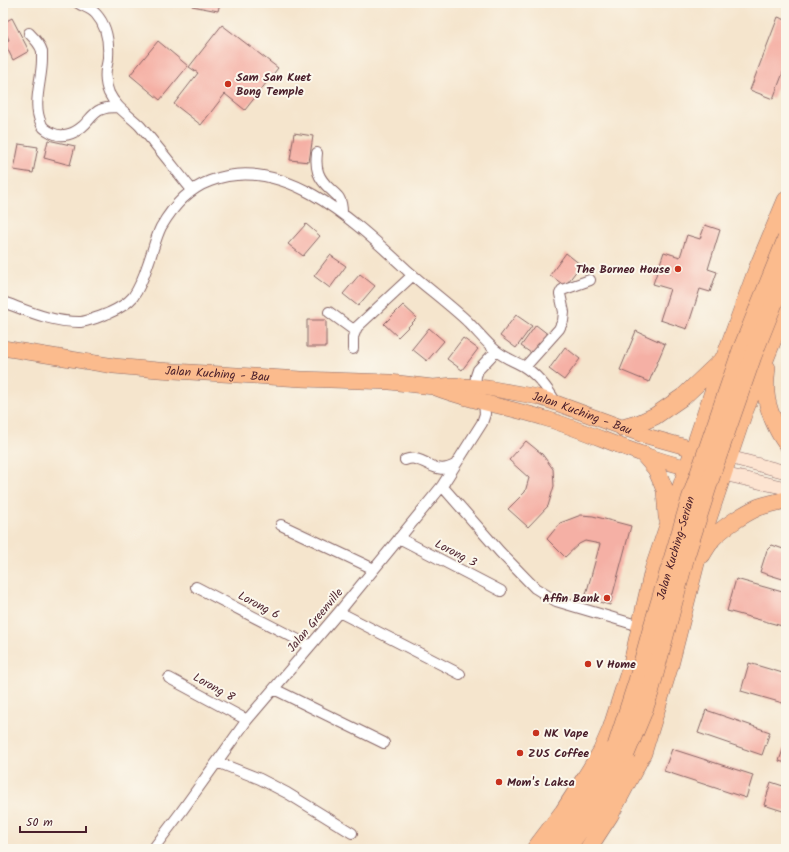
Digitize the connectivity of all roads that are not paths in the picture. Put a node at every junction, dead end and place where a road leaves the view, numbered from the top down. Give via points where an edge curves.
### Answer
1 (78, 3) edge
2 (29, 33) dead end
3 (118, 107) junction
4 (317, 153) dead end
5 (192, 190) junction
6 (786, 200) edge
7 (342, 213) junction
8 (786, 238) edge
9 (786, 273) edge
10 (413, 275) junction
11 (590, 280) dead end
12 (3, 302) edge
13 (786, 307) edge
14 (329, 312) dead end
15 (355, 331) junction
16 (3, 348) edge
17 (770, 348) junction
18 (353, 349) dead end
19 (496, 352) junction
20 (724, 359) junction
21 (525, 367) junction
22 (475, 386) junction
23 (433, 387) junction
24 (484, 403) junction
25 (556, 403) junction
26 (623, 428) junction
27 (786, 444) edge
28 (693, 449) junction
29 (644, 455) junction
30 (729, 457) junction
31 (405, 460) dead end
32 (455, 465) junction
33 (687, 468) junction
34 (786, 472) edge
35 (723, 474) junction
36 (442, 486) junction
37 (786, 488) edge
38 (786, 500) edge
39 (281, 524) dead end
40 (667, 527) junction
41 (399, 538) junction
42 (374, 569) junction
43 (695, 570) junction
44 (196, 587) dead end
45 (501, 591) dead end
46 (339, 612) junction
47 (640, 626) junction
48 (310, 646) junction
49 (460, 674) dead end
50 (170, 678) dead end
51 (274, 689) junction
52 (247, 720) junction
53 (384, 743) dead end
54 (621, 750) junction
55 (217, 762) junction
56 (352, 833) dead end
57 (153, 849) edge
58 (535, 849) edge
59 (551, 849) edge
60 (567, 849) edge
61 (588, 849) edge

1 - 3 street via 96,14 105,28 108,40 106,85
2 - 3 street via 42,51 38,116 42,126 58,136 66,136 83,126 100,109
3 - 5 street via 153,140
4 - 7 street via 319,175 339,197
5 - 7 street via 209,181 226,177 247,174 267,176 305,191
5 - 12 street via 170,212 161,228 140,286 119,308 103,316 80,322 44,318
6 - 20 highway
7 - 10 street
8 - 54 highway, Jalan Kuching-Serian, bridge via 742,350 678,538 637,681
9 - 54 highway, Jalan Kuching-Serian, bridge via 753,356 714,468 686,556 650,693 643,713
10 - 15 street
10 - 19 street via 468,322
11 - 21 street via 562,290 560,294 563,321 559,329
13 - 17 highway
14 - 15 street
15 - 18 street
16 - 23 main road, Jalan Kuching - Bau via 114,366 158,370 390,382
17 - 27 highway via 766,394 769,408
17 - 30 highway
19 - 21 street
19 - 22 street via 478,370
20 - 26 highway via 684,396 655,416
20 - 28 highway
21 - 25 street via 548,389
22 - 23 main road, Jalan Kuching - Bau
22 - 25 main road, Jalan Kuching - Bau via 524,394
23 - 24 main road, Jalan Kuching - Bau
24 - 29 main road, Jalan Kuching - Bau via 552,420
24 - 32 street, Jalan Greenville via 485,414 482,423
25 - 26 main road, Jalan Kuching - Bau
26 - 28 main road, Jalan Kuching - Bau
28 - 30 main road, Jalan Kuching - Bau
28 - 33 highway
29 - 33 main road, Jalan Kuching - Bau
29 - 40 highway via 656,469 665,490
30 - 34 main road
30 - 35 highway
31 - 32 street via 414,458 435,468 447,470
32 - 36 street, Jalan Greenville
33 - 35 main road, Jalan Kuching - Bau
33 - 40 highway
35 - 37 main road
35 - 43 highway
36 - 41 street, Jalan Greenville
36 - 47 street via 535,588 556,601
38 - 43 highway via 757,508 726,527 713,538
39 - 42 street
40 - 47 highway via 653,570
41 - 42 street, Jalan Greenville
41 - 45 street, Lorong 3
42 - 46 street, Jalan Greenville
43 - 61 highway via 643,753 610,815
44 - 48 street, Lorong 6
46 - 48 street, Jalan Greenville
46 - 49 street
47 - 58 highway via 632,663 601,752 563,812
48 - 51 street, Jalan Greenville
50 - 52 street, Lorong 8
51 - 52 street, Jalan Greenville
51 - 53 street
52 - 55 street, Jalan Greenville
54 - 59 highway, Jalan Kuching-Serian via 602,772 586,800
54 - 60 highway, Jalan Kuching-Serian via 595,809
55 - 56 street via 287,792
55 - 57 street, Jalan Greenville

